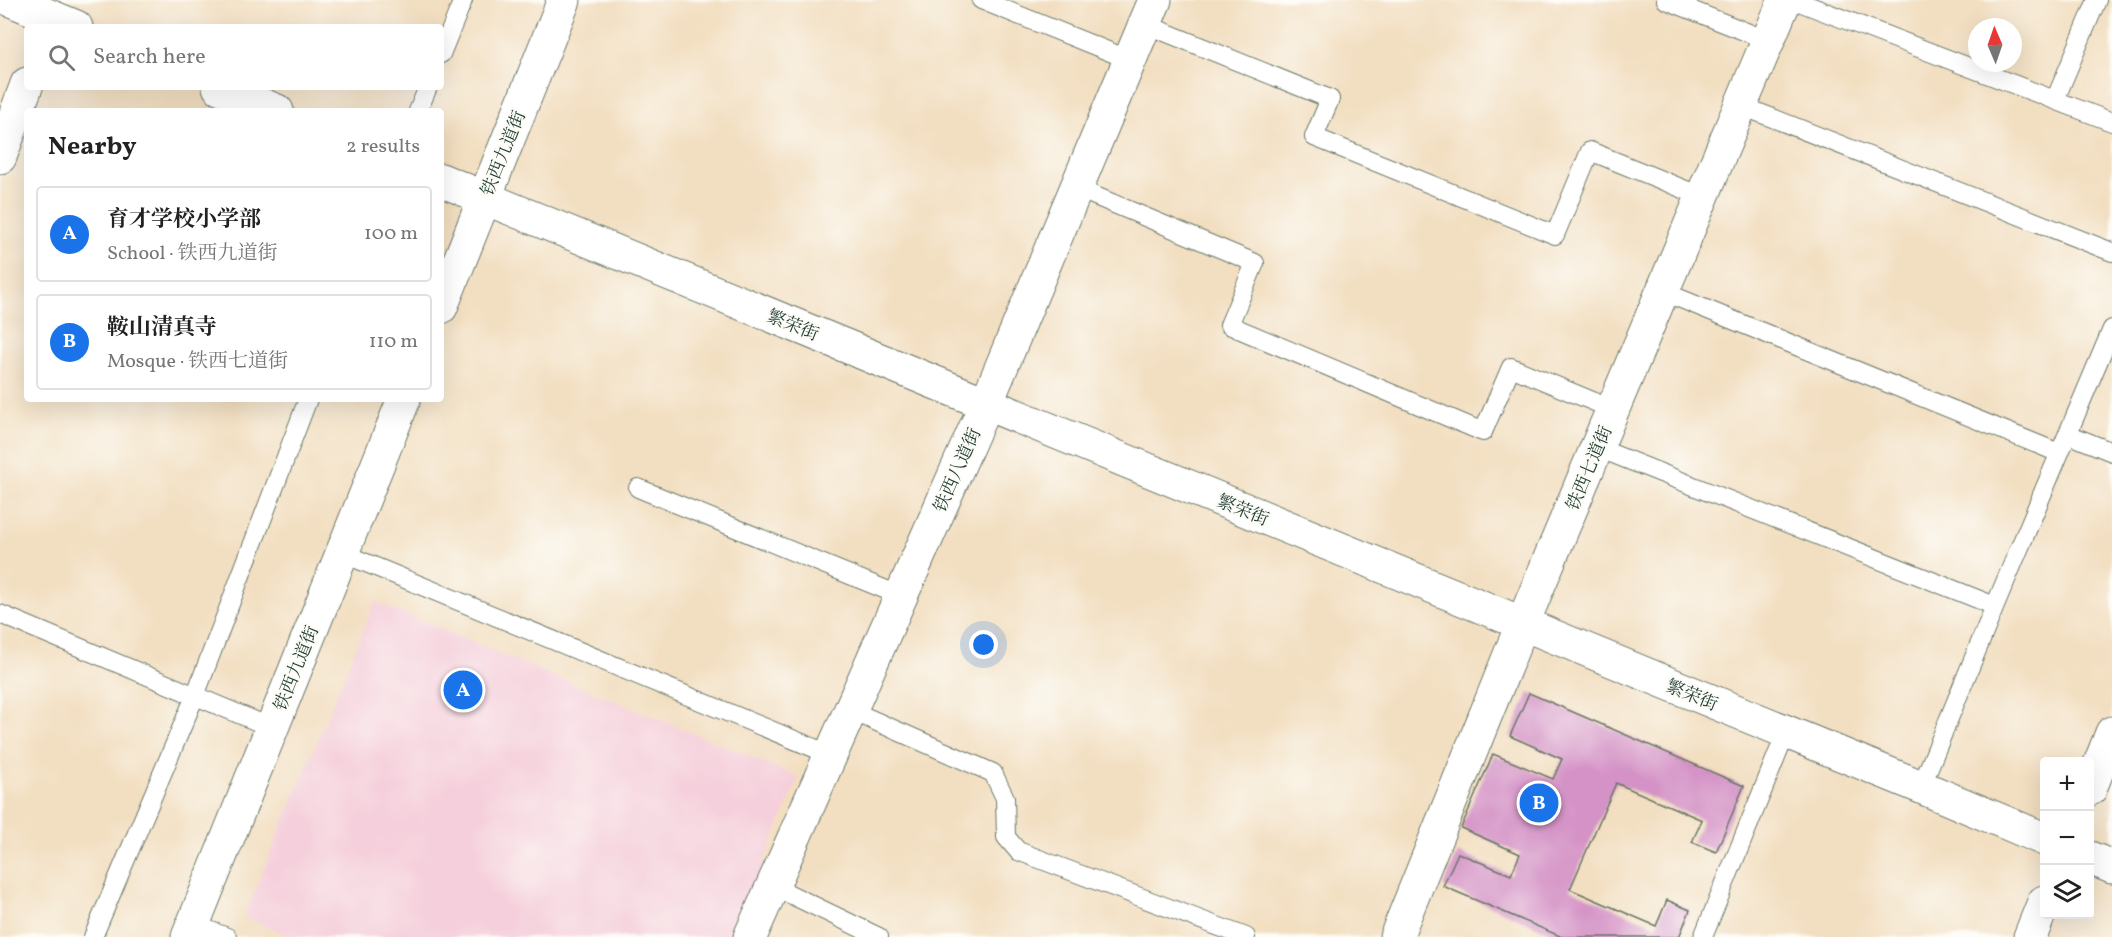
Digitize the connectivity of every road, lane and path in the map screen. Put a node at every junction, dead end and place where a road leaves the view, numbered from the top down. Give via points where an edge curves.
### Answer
1 (11, 0) edge
2 (463, 0) edge
3 (564, 0) edge
4 (981, 0) edge
5 (1666, 0) edge
6 (1785, 0) edge
7 (1794, 0) edge
8 (2097, 0) edge
9 (1150, 12) edge
10 (59, 24) edge
11 (1769, 41) junction
12 (444, 47) edge
13 (1130, 60) junction
14 (25, 90) edge
15 (226, 90) edge
16 (427, 90) edge
17 (2055, 100) junction
18 (1742, 106) junction
19 (270, 108) edge
20 (419, 108) edge
21 (2112, 122) edge
22 (0, 157) edge
23 (444, 181) edge
24 (1076, 188) junction
25 (485, 198) junction
26 (1703, 198) junction
27 (2112, 252) edge
28 (1664, 292) junction
29 (444, 300) edge
30 (2112, 329) edge
31 (307, 402) edge
32 (403, 402) edge
33 (986, 404) junction
34 (1614, 410) junction
35 (2068, 434) junction
36 (1598, 448) junction
37 (2059, 453) junction
38 (2112, 453) edge
39 (638, 488) dead end
40 (342, 553) junction
41 (901, 596) junction
42 (1995, 606) junction
43 (0, 614) edge
44 (1522, 625) junction
45 (195, 696) junction
46 (850, 710) junction
47 (272, 728) junction
48 (1786, 733) junction
49 (2112, 733) edge
50 (831, 755) junction
51 (2094, 779) edge
52 (1921, 787) junction
53 (2040, 837) edge
54 (2094, 860) edge
55 (2112, 867) edge
56 (772, 886) junction
57 (2040, 912) edge
58 (191, 930) edge
59 (93, 937) edge
60 (227, 937) edge
61 (750, 937) edge
62 (879, 937) edge
63 (1246, 937) edge
64 (1396, 937) edge
65 (1703, 937) edge
66 (2030, 937) edge

1 - 10 street
2 - 12 lane
3 - 25 street, 铁西九道街
4 - 13 lane
5 - 11 lane
6 - 11 street, 铁西七道街
7 - 17 lane
8 - 17 lane
9 - 13 street, 铁西八道街
9 - 26 lane via 1330,99 1314,137 1555,235 1590,151
11 - 18 street, 铁西七道街
13 - 24 street, 铁西八道街
14 - 22 street
15 - 19 street
16 - 20 lane
17 - 21 lane
18 - 26 street, 铁西七道街
18 - 27 lane
23 - 25 street, 繁荣街
24 - 33 street, 铁西八道街
24 - 34 lane via 1255,263 1228,325 1483,432 1511,367
25 - 29 street, 铁西九道街
25 - 33 street, 繁荣街
26 - 28 street, 铁西七道街
28 - 34 street, 铁西七道街
28 - 37 lane
30 - 35 lane
31 - 45 lane
32 - 40 street, 铁西九道街
33 - 41 street, 铁西八道街
33 - 44 street, 繁荣街
34 - 36 street, 铁西七道街
35 - 37 lane
35 - 38 lane
36 - 42 lane
36 - 44 street, 铁西七道街
37 - 42 lane
39 - 41 lane
40 - 47 street, 铁西九道街
40 - 50 lane
41 - 46 street, 铁西八道街
42 - 52 lane
43 - 45 lane
44 - 48 street, 繁荣街
44 - 64 street, 铁西七道街
45 - 47 lane
45 - 59 lane
46 - 50 street, 铁西八道街
46 - 63 lane via 993,773 1005,798 1006,837 1018,851
47 - 58 street, 铁西九道街
48 - 52 street, 繁荣街
48 - 65 lane
49 - 51 street
50 - 56 street, 铁西八道街
52 - 53 street, 繁荣街
54 - 55 street
56 - 61 street, 铁西八道街
56 - 62 lane
57 - 66 street
58 - 60 lane

